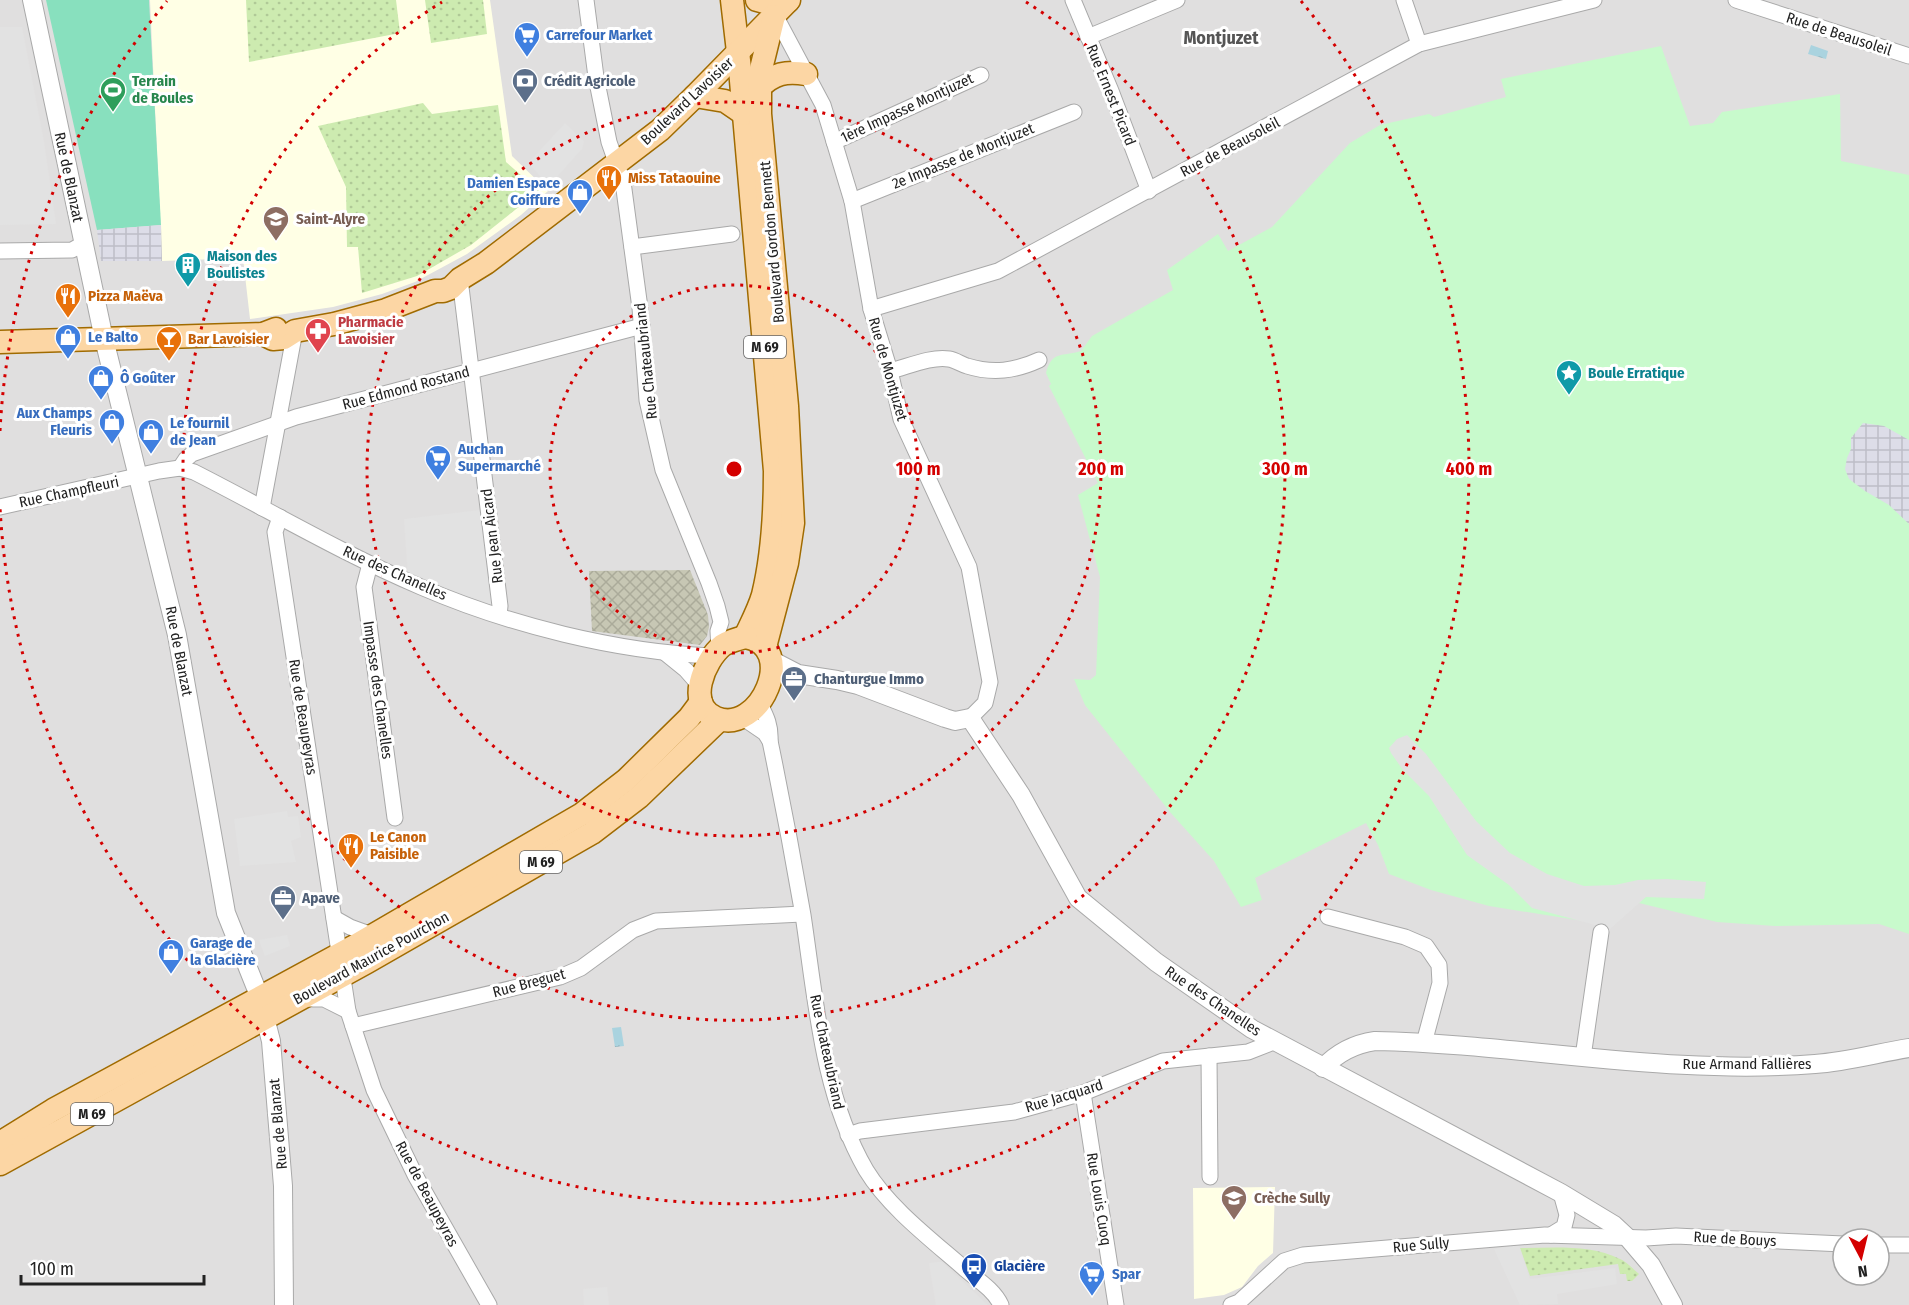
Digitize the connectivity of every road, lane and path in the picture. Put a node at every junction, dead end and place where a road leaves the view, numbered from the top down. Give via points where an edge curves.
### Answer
1 (32, 0) edge
2 (586, 0) edge
3 (732, 0) edge
4 (757, 0) edge
5 (1072, 0) edge
6 (1177, 0) edge
7 (1404, 0) edge
8 (1594, 0) edge
9 (1736, 0) edge
10 (784, 5) edge
11 (1088, 37) junction
12 (1419, 44) junction
13 (738, 52) junction
14 (1909, 56) edge
15 (806, 74) junction
16 (981, 75) dead end
17 (759, 88) junction
18 (695, 96) junction
19 (1074, 112) dead end
20 (744, 114) junction
21 (834, 142) junction
22 (616, 163) junction
23 (1149, 191) junction
24 (852, 201) junction
25 (732, 234) dead end
26 (83, 244) junction
27 (632, 247) junction
28 (0, 251) edge
29 (460, 279) junction
30 (871, 309) junction
31 (642, 326) junction
32 (296, 331) junction
33 (104, 339) junction
34 (0, 342) edge
35 (1039, 360) dead end
36 (473, 371) junction
37 (890, 371) junction
38 (279, 422) junction
39 (180, 468) junction
40 (139, 476) junction
41 (0, 507) edge
42 (262, 508) junction
43 (280, 518) junction
44 (370, 564) junction
45 (499, 615) junction
46 (726, 641) junction
47 (665, 653) junction
48 (768, 653) junction
49 (798, 674) junction
50 (700, 694) junction
51 (757, 703) junction
52 (970, 718) junction
53 (719, 720) junction
54 (770, 741) junction
55 (395, 818) dead end
56 (802, 914) junction
57 (1328, 917) dead end
58 (334, 918) junction
59 (1601, 932) dead end
60 (372, 936) junction
61 (340, 965) junction
62 (297, 999) junction
63 (262, 1007) junction
64 (350, 1019) junction
65 (1276, 1041) junction
66 (1424, 1043) junction
67 (1909, 1048) edge
68 (1209, 1056) junction
69 (1584, 1058) junction
70 (1323, 1068) junction
71 (1083, 1093) junction
72 (848, 1135) junction
73 (0, 1143) edge
74 (0, 1164) edge
75 (1210, 1177) dead end
76 (1561, 1192) junction
77 (1551, 1234) junction
78 (1628, 1238) junction
79 (1831, 1243) edge
80 (1891, 1245) edge
81 (1909, 1245) edge
82 (284, 1305) edge
83 (489, 1305) edge
84 (1001, 1305) edge
85 (1116, 1305) edge
86 (1232, 1305) edge
87 (1673, 1305) edge

1 - 26 street, Rue de Blanzat
2 - 22 street, Rue Chateaubriand via 596,77
3 - 13 main road, M 69
4 - 10 main road
5 - 11 street, Rue Ernest Picard
6 - 11 street
7 - 12 street
8 - 12 street, Rue de Beausoleil
9 - 14 street, Rue de Beausoleil
10 - 13 main road, Boulevard Lavoisier
10 - 15 street, Rue de Montjuzet
10 - 17 main road, Boulevard Gordon Bennett / M 69 via 760,73
11 - 23 street, Rue Ernest Picard
12 - 23 street, Rue de Beausoleil
13 - 18 main road, Boulevard Lavoisier
13 - 20 main road, Boulevard Gordon Bennett / M 69
15 - 17 main road via 782,73
15 - 21 street, Rue de Montjuzet via 823,105
16 - 21 street, 1ère Impasse Montjuzet
17 - 48 main road, Boulevard Gordon Bennett / M 69 via 787,406 793,523
18 - 20 main road via 725,101
18 - 22 main road, Boulevard Lavoisier via 660,130
19 - 24 street, 2e Impasse de Montjuzet
20 - 46 main road, Boulevard Gordon Bennett / M 69 via 775,471 775,518 762,597
21 - 24 street, Rue de Montjuzet
22 - 27 street, Rue Chateaubriand via 623,182
22 - 29 main road, Boulevard Lavoisier
23 - 30 street, Rue de Beausoleil via 998,271
24 - 30 street, Rue de Montjuzet
25 - 27 street
26 - 28 street via 72,250
26 - 33 street, Rue de Blanzat
27 - 31 street, Rue Chateaubriand
29 - 32 main road, Boulevard Lavoisier via 451,288 366,316
29 - 36 street, Rue Jean Aicard
30 - 37 street, Rue de Montjuzet
31 - 36 street, Rue Edmond Rostand
31 - 46 street, Rue Chateaubriand via 647,400 663,470 709,583
32 - 33 main road, Boulevard Lavoisier via 284,327 263,334
32 - 38 street
33 - 34 main road, Boulevard Lavoisier
33 - 40 street, Rue de Blanzat
35 - 37 street via 1007,371 949,359
36 - 38 street, Rue Edmond Rostand
36 - 45 street, Rue Jean Aicard
37 - 52 street, Rue de Montjuzet via 901,419 964,552 973,582 990,682 985,704
38 - 39 street, Rue Edmond Rostand via 192,454
38 - 42 street
39 - 40 street
39 - 42 street, Rue des Chanelles via 194,471
40 - 41 street, Rue Champfleuri
40 - 63 street, Rue de Blanzat via 182,656 226,913
42 - 43 street, Rue des Chanelles
43 - 44 street, Rue des Chanelles
43 - 58 street, Rue de Beaupeyras via 275,532
44 - 45 street, Rue des Chanelles via 422,588
44 - 55 street, Impasse des Chanelles via 364,587
45 - 47 street, Rue des Chanelles via 586,638
46 - 47 street, Rue des Chanelles
46 - 48 main road via 757,641
46 - 50 main road via 705,670
47 - 50 street, Rue des Chanelles via 686,670
48 - 49 street
48 - 51 main road via 771,677
49 - 51 street
49 - 52 street via 858,685 955,721
50 - 53 main road via 707,712
50 - 60 main road, Boulevard Maurice Pourchon / M 69 via 688,718 626,780 582,814
51 - 53 main road via 730,721
51 - 54 street
51 - 54 street, Rue Chateaubriand via 769,721
52 - 65 street, Rue des Chanelles via 1021,795 1078,898 1211,1002
53 - 61 main road, Boulevard Maurice Pourchon / M 69 via 639,797 592,833
54 - 56 street, Rue Chateaubriand
56 - 64 street, Rue Breguet via 656,921 633,930 581,968 561,977
56 - 72 street, Rue Chateaubriand via 832,1088
57 - 66 street via 1426,946 1439,965 1440,983
58 - 60 street
58 - 61 street, Rue de Beaupeyras
59 - 69 street
60 - 61 main road, Boulevard Maurice Pourchon / M 69
61 - 62 main road, Boulevard Maurice Pourchon / M 69
61 - 63 main road, Boulevard Maurice Pourchon / M 69
61 - 64 street, Rue de Beaupeyras
62 - 63 main road, Boulevard Maurice Pourchon / M 69
62 - 64 street via 324,999
63 - 73 main road, Boulevard Maurice Pourchon / M 69 via 53,1110
63 - 74 main road, Boulevard Maurice Pourchon / M 69
63 - 82 street, Rue de Blanzat via 271,1041 283,1186
64 - 83 street, Rue de Beaupeyras via 374,1090 415,1175
65 - 68 street, Rue Jacquard via 1248,1052
65 - 70 street, Rue des Chanelles
66 - 69 street, Rue Armand Fallières
66 - 70 street, Rue Armand Fallières via 1360,1043
67 - 69 street, Rue Armand Fallières via 1797,1065 1684,1065
68 - 71 street, Rue Jacquard via 1163,1061
68 - 75 street
70 - 76 street, Rue des Chanelles
71 - 72 street, Rue Jacquard via 1014,1112
71 - 85 street, Rue Louis Cuoq
72 - 84 street, Rue Chateaubriand via 880,1190 994,1294
76 - 77 street via 1567,1215 1564,1227
76 - 78 street, Rue des Chanelles
77 - 78 street, Rue Sully
77 - 86 street, Rue Sully via 1303,1255 1284,1261
78 - 79 street, Rue de Bouys via 1676,1236
78 - 87 street, Rue des Chanelles via 1651,1265
80 - 81 street

